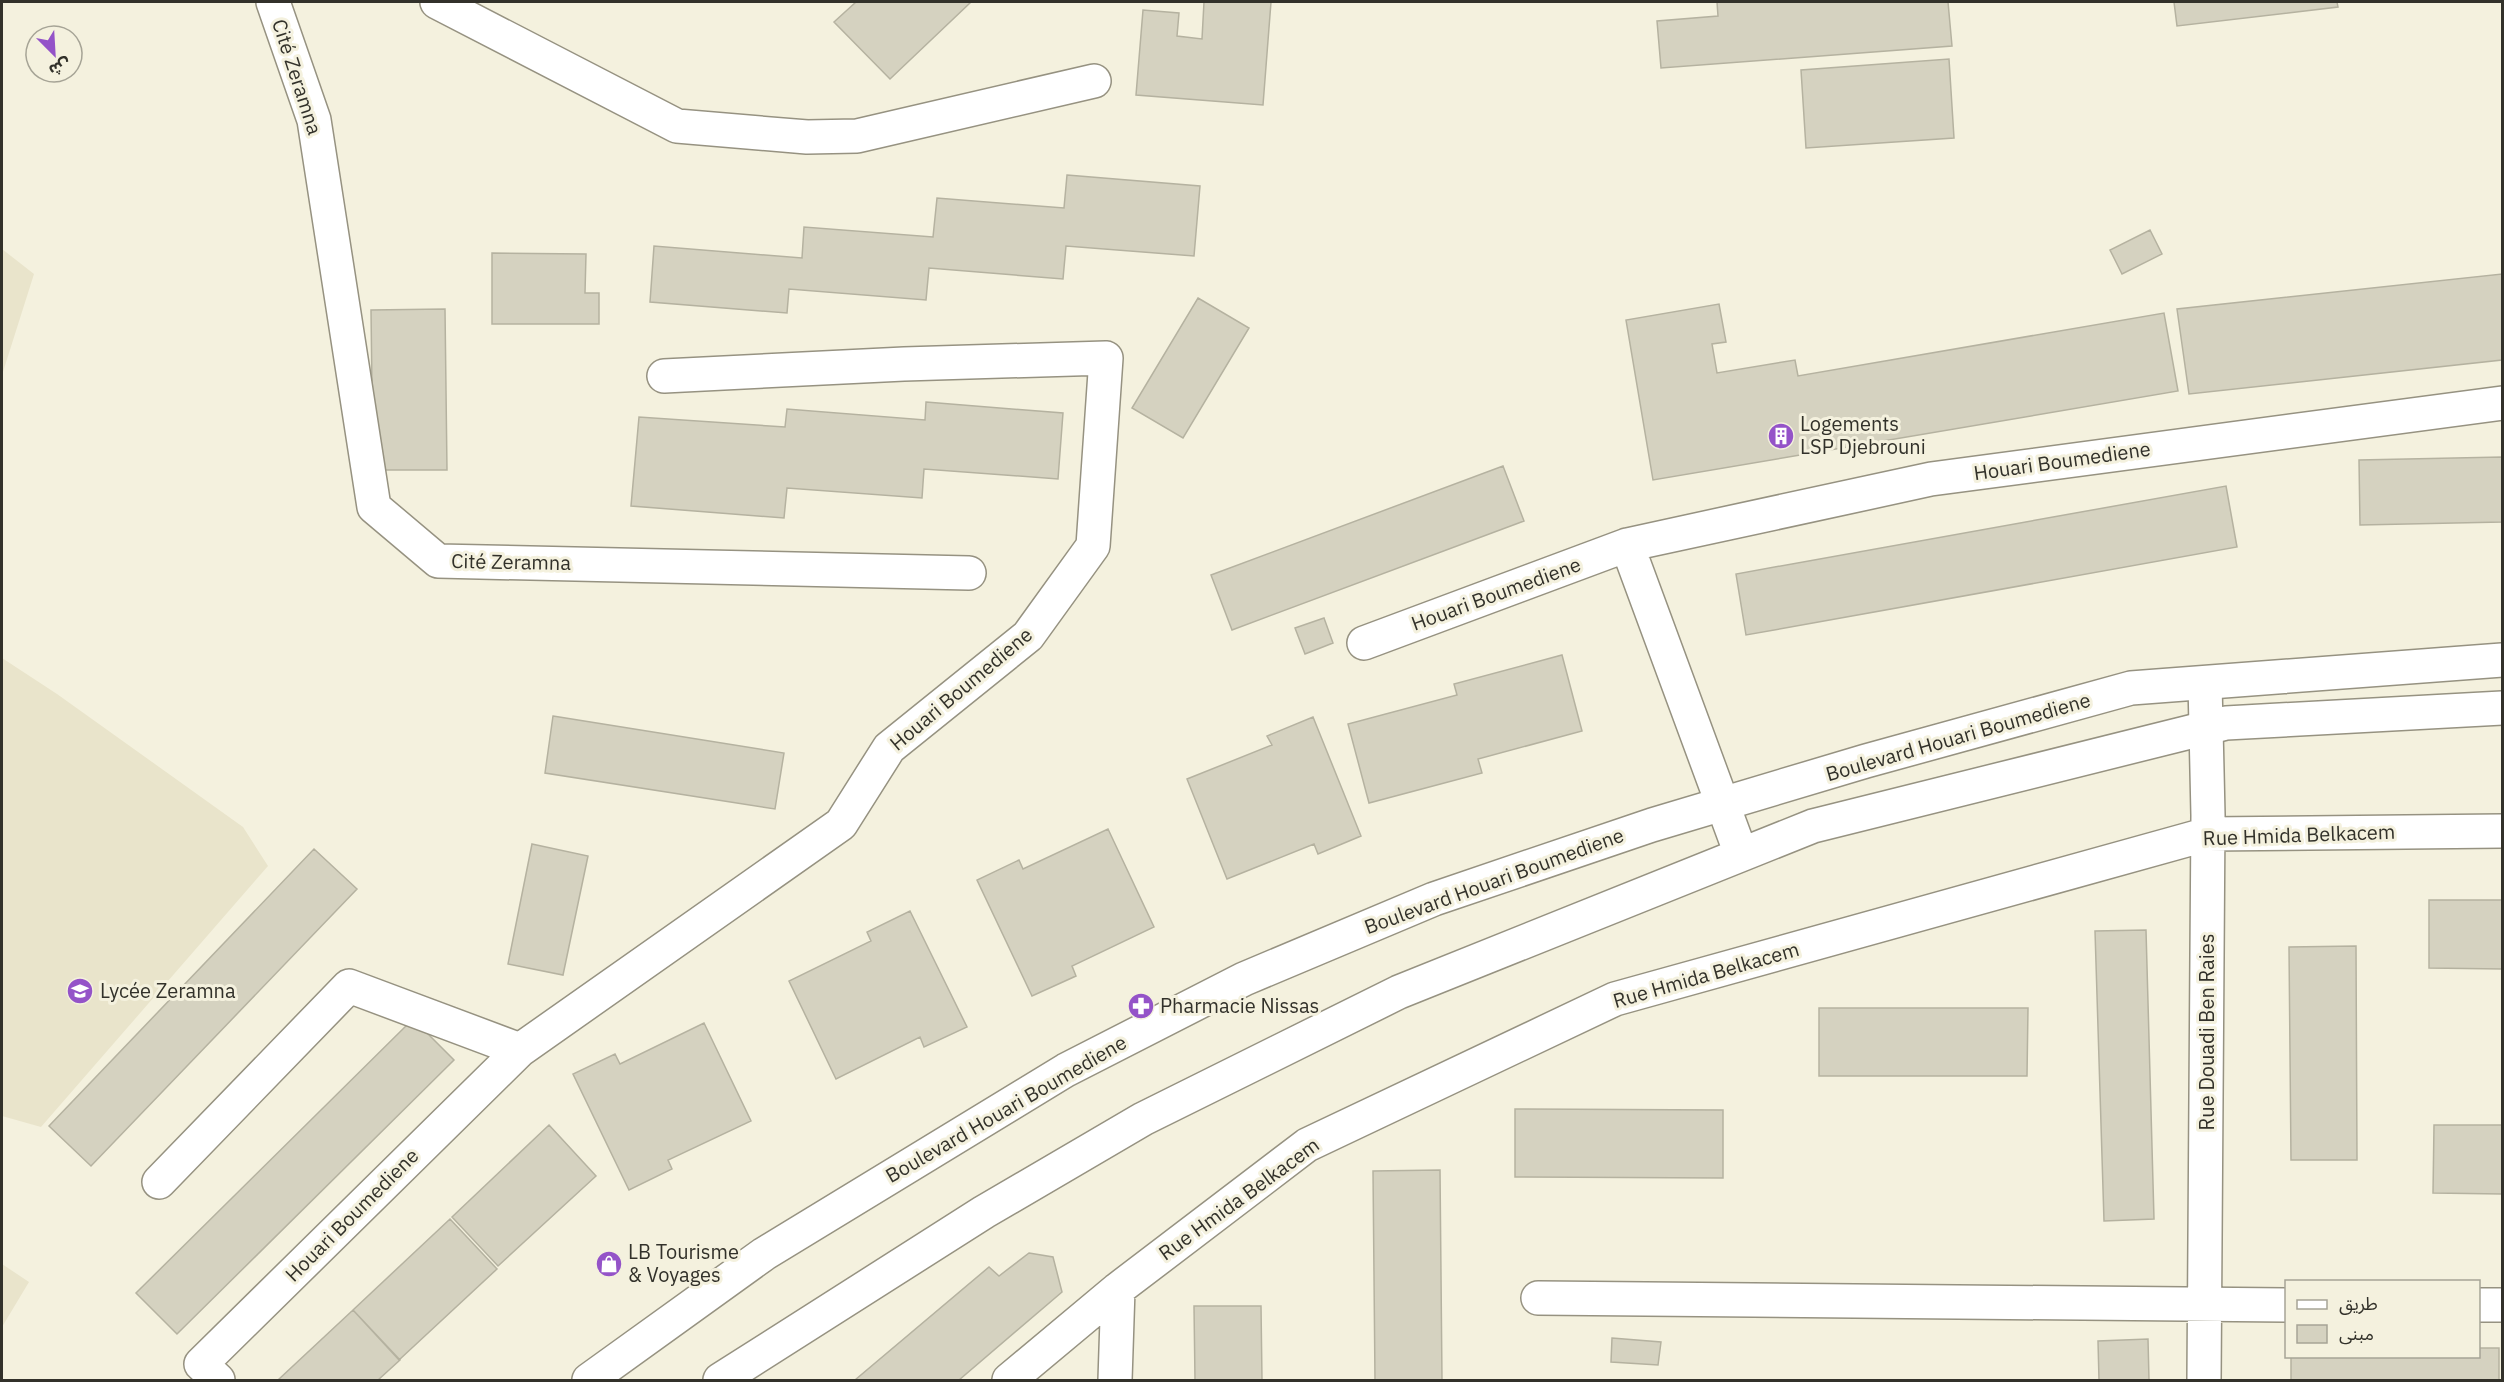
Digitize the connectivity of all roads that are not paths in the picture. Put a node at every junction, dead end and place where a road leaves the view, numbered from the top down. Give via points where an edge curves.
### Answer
1 (273, 2) edge
2 (437, 2) edge
3 (1094, 81) dead end
4 (664, 376) dead end
5 (2502, 403) edge
6 (1627, 545) junction
7 (969, 573) dead end
8 (1365, 643) dead end
9 (2502, 660) edge
10 (2205, 683) junction
11 (2502, 708) edge
12 (2206, 728) junction
13 (1722, 804) junction
14 (2502, 831) edge
15 (2208, 834) junction
16 (1741, 854) junction
17 (520, 1050) junction
18 (159, 1182) dead end
19 (1118, 1289) junction
20 (1538, 1298) dead end
21 (2205, 1305) junction
22 (2285, 1305) edge
23 (2480, 1305) edge
24 (2502, 1305) edge
25 (218, 1380) edge
26 (589, 1380) edge
27 (720, 1380) edge
28 (1009, 1380) edge
29 (1115, 1380) edge
30 (2204, 1380) edge

1 - 7 main road, Cité Zeramna via 314,120 374,507 438,561
2 - 3 main road via 677,126 857,136
4 - 17 main road, Houari Boumediene via 1106,358 1093,546 1028,636 889,748 841,824
5 - 6 main road, Houari Boumediene via 1931,479
6 - 8 main road, Houari Boumediene
6 - 13 main road
9 - 10 main road, Boulevard Houari Boumediene
10 - 12 main road, Rue Douadi Ben Raies
10 - 13 main road, Boulevard Houari Boumediene via 2131,688
11 - 12 main road via 2226,723
12 - 15 main road, Rue Douadi Ben Raies
12 - 16 main road via 1814,826
13 - 16 main road
13 - 26 main road, Boulevard Houari Boumediene via 1434,899 1244,979 1066,1070 920,1157 764,1254
14 - 15 main road, Rue Hmida Belkacem
15 - 19 main road, Rue Hmida Belkacem via 1615,999 1307,1144
15 - 21 main road, Rue Douadi Ben Raies
16 - 27 main road via 1399,992 1143,1119 974,1218
17 - 18 main road via 349,986
17 - 25 main road, Houari Boumediene via 201,1364
19 - 28 main road, Rue Hmida Belkacem
19 - 29 main road
20 - 21 main road
21 - 22 main road
21 - 30 main road, Rue Douadi Ben Raies
23 - 24 main road

